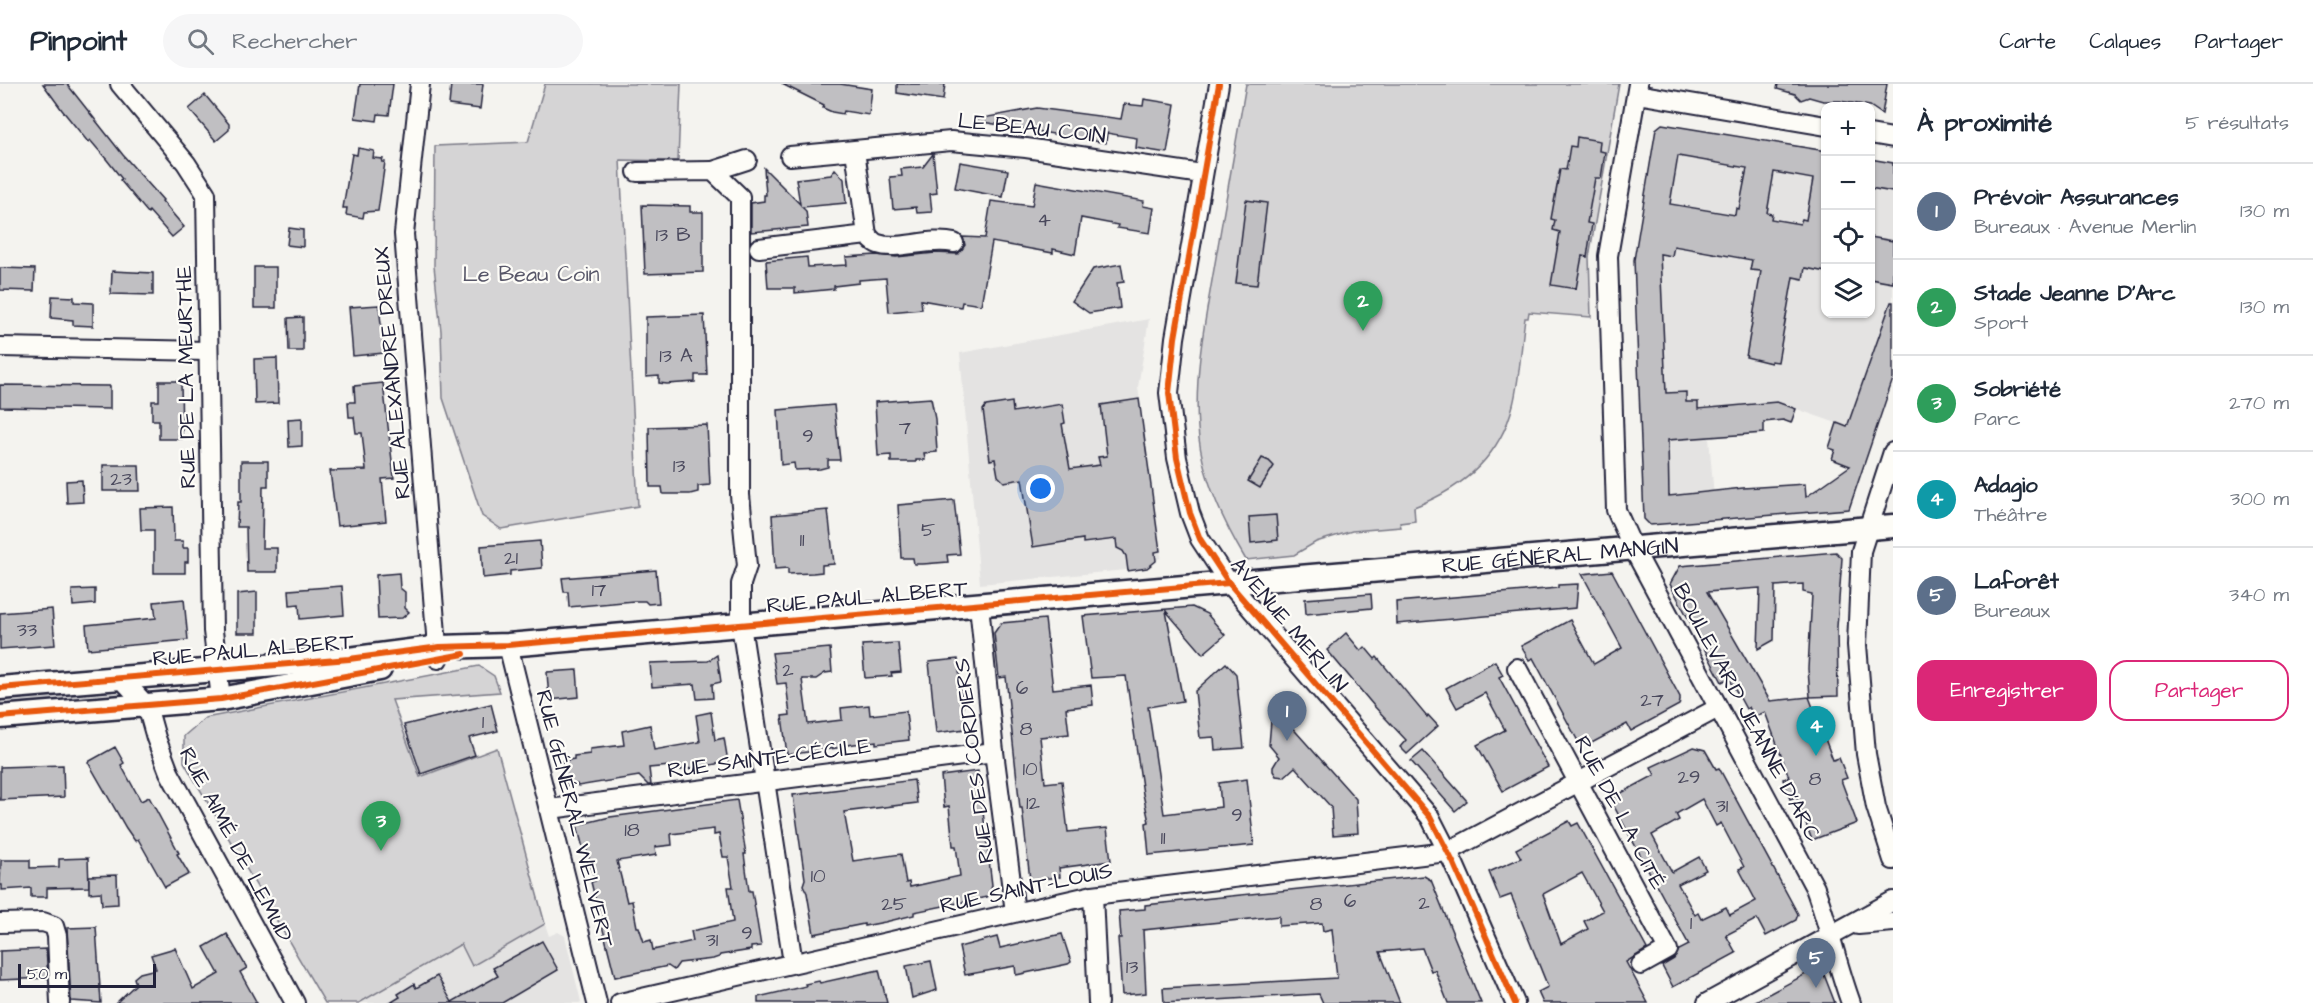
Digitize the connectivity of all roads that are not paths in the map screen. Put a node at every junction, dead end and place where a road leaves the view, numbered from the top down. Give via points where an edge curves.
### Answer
1 (120, 84) edge
2 (420, 84) edge
3 (1219, 84) edge
4 (1638, 89) edge
5 (1821, 125) edge
6 (1875, 135) edge
7 (1893, 138) edge
8 (855, 151) junction
9 (790, 156) dead end
10 (747, 160) dead end
11 (713, 171) junction
12 (637, 172) dead end
13 (1202, 174) junction
14 (867, 235) junction
15 (954, 243) dead end
16 (759, 248) dead end
17 (0, 347) edge
18 (208, 351) junction
19 (1893, 452) edge
20 (1893, 526) edge
21 (1868, 528) junction
22 (1633, 548) junction
23 (1229, 583) junction
24 (979, 605) junction
25 (741, 625) junction
26 (508, 645) junction
27 (438, 653) junction
28 (1517, 668) dead end
29 (218, 671) junction
30 (121, 678) junction
31 (0, 688) edge
32 (220, 699) junction
33 (147, 706) junction
34 (1718, 708) junction
35 (0, 717) edge
36 (994, 752) junction
37 (765, 782) junction
38 (1578, 782) junction
39 (550, 809) junction
40 (1448, 852) junction
41 (1893, 860) edge
42 (1093, 895) junction
43 (1893, 901) edge
44 (1015, 912) junction
45 (1893, 922) edge
46 (0, 923) edge
47 (1850, 925) junction
48 (1830, 936) junction
49 (793, 963) junction
50 (1641, 965) dead end
51 (60, 1003) edge
52 (296, 1003) edge
53 (597, 1003) edge
54 (620, 1003) edge
55 (1098, 1003) edge
56 (1515, 1003) edge
57 (1707, 1003) edge
58 (1851, 1003) edge

1 - 18 street, RUE DE LA MEURTHE via 206,194
2 - 27 street, RUE ALEXANDRE DREUX via 404,234
3 - 13 street, AVENUE MERLIN
4 - 5 street
4 - 22 street, BOULEVARD JEANNE D'ARC via 1608,256 1616,510
6 - 7 street
8 - 9 street, LE BEAU COIN
8 - 13 street, LE BEAU COIN via 951,141
8 - 14 street
10 - 11 street
11 - 12 street
11 - 25 street via 740,197 740,495 747,566 741,585
13 - 23 street, AVENUE MERLIN via 1169,393 1177,458 1190,513 1200,539
14 - 15 street via 876,244 890,246 928,241
14 - 16 street
17 - 18 street
18 - 29 street, RUE DE LA MEURTHE via 213,631
19 - 21 street
20 - 21 main road, RUE GÉNÉRAL MANGIN
21 - 22 main road, RUE GÉNÉRAL MANGIN
21 - 41 street via 1861,551 1858,634 1863,727 1876,807
22 - 23 main road, RUE GÉNÉRAL MANGIN
22 - 34 street, BOULEVARD JEANNE D'ARC
23 - 24 main road, RUE PAUL ALBERT
23 - 40 street, AVENUE MERLIN via 1430,817
24 - 25 main road, RUE PAUL ALBERT
24 - 36 street, RUE DES CORDIERS
25 - 26 main road, RUE PAUL ALBERT
25 - 37 street
26 - 27 main road, RUE PAUL ALBERT
26 - 39 street, RUE GÉNÉRAL WELVERT
27 - 29 main road, RUE PAUL ALBERT
27 - 32 main road, RUE PAUL ALBERT
28 - 38 street, RUE DE LA CITÉ
29 - 30 main road, RUE PAUL ALBERT
29 - 32 street, RUE DE LA MEURTHE
30 - 31 main road, RUE PAUL ALBERT
30 - 33 street, RUE AIMÉ DE LEMUD
32 - 33 main road, RUE PAUL ALBERT
33 - 35 main road, RUE PAUL ALBERT
33 - 52 street, RUE AIMÉ DE LEMUD via 169,772
34 - 38 street
34 - 48 street, BOULEVARD JEANNE D'ARC via 1815,888
36 - 37 street, RUE SAINTE-CÉCILE
36 - 44 street, RUE DES CORDIERS
37 - 39 street, RUE SAINTE-CÉCILE
37 - 49 street
38 - 40 street
38 - 50 street, RUE DE LA CITÉ via 1668,950
39 - 53 street, RUE GÉNÉRAL WELVERT
40 - 42 street, RUE SAINT-LOUIS
40 - 56 street, AVENUE MERLIN
42 - 44 street, RUE SAINT-LOUIS
42 - 55 street
43 - 47 street
44 - 49 street, RUE SAINT-LOUIS
45 - 47 street
46 - 51 street via 43,922 54,926
47 - 48 street
48 - 57 street
48 - 58 street, BOULEVARD JEANNE D'ARC
49 - 54 street, RUE SAINT-LOUIS

